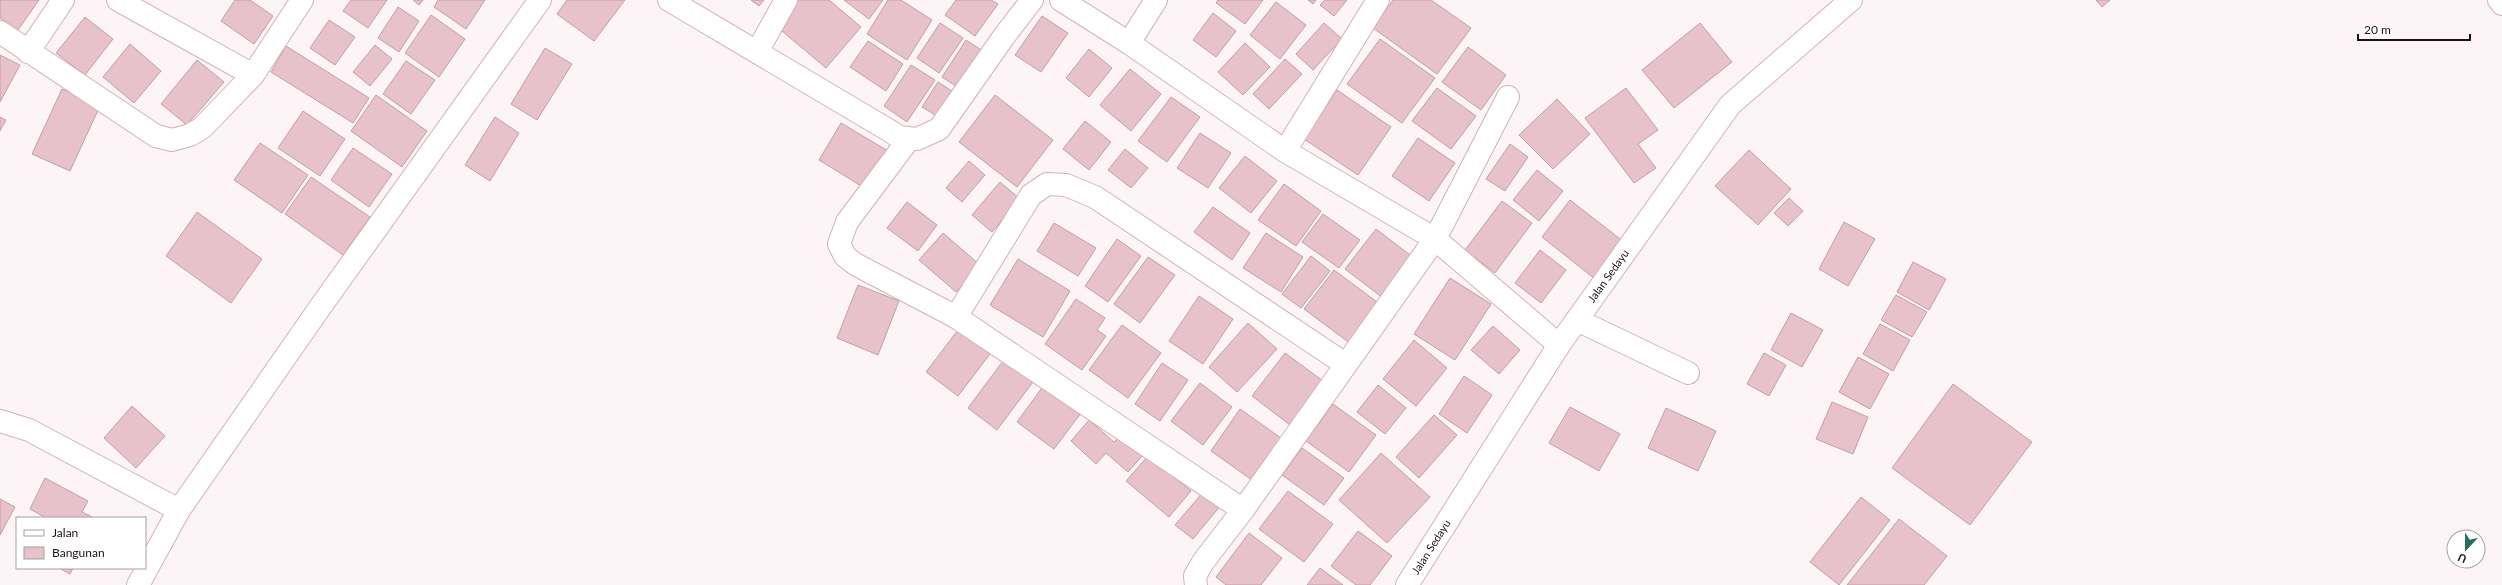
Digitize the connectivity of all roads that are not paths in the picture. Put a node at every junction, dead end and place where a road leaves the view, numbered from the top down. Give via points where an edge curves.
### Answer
1 (63, 0) edge
2 (118, 0) edge
3 (302, 0) edge
4 (540, 0) edge
5 (668, 0) edge
6 (786, 0) edge
7 (1032, 0) edge
8 (1061, 0) edge
9 (1156, 0) edge
10 (1378, 0) edge
11 (1851, 0) edge
12 (2499, 0) edge
13 (2502, 4) edge
14 (0, 32) edge
15 (1129, 43) junction
16 (28, 52) junction
17 (757, 52) junction
18 (253, 76) junction
19 (1508, 98) dead end
20 (908, 139) junction
21 (1286, 151) junction
22 (1435, 239) junction
23 (956, 317) junction
24 (1577, 320) junction
25 (1559, 345) junction
26 (1345, 364) junction
27 (1688, 373) dead end
28 (0, 421) edge
29 (179, 510) junction
30 (1243, 510) junction
31 (138, 585) edge
32 (1196, 585) edge
33 (1407, 585) edge

1 - 16 street
2 - 18 street
3 - 18 street
4 - 29 street via 325,299
5 - 17 street
6 - 17 street
7 - 20 street via 939,129 925,137
8 - 15 street
9 - 15 street
10 - 21 street
11 - 24 street, Jalan Sedayu via 1730,105
12 - 13 street
14 - 16 street
15 - 21 street
16 - 18 street via 156,136 172,140 190,136 202,128
17 - 20 street via 890,132
19 - 22 street
20 - 23 street via 847,222 839,244 845,256 855,264
21 - 22 street
22 - 25 street
22 - 26 street
23 - 26 street via 1031,195 1047,184 1066,185 1095,197
23 - 30 street
24 - 25 street, Jalan Sedayu
24 - 27 street
25 - 33 street, Jalan Sedayu
26 - 30 street
28 - 29 street via 29,430
29 - 31 street
30 - 32 street via 1203,562 1195,576

